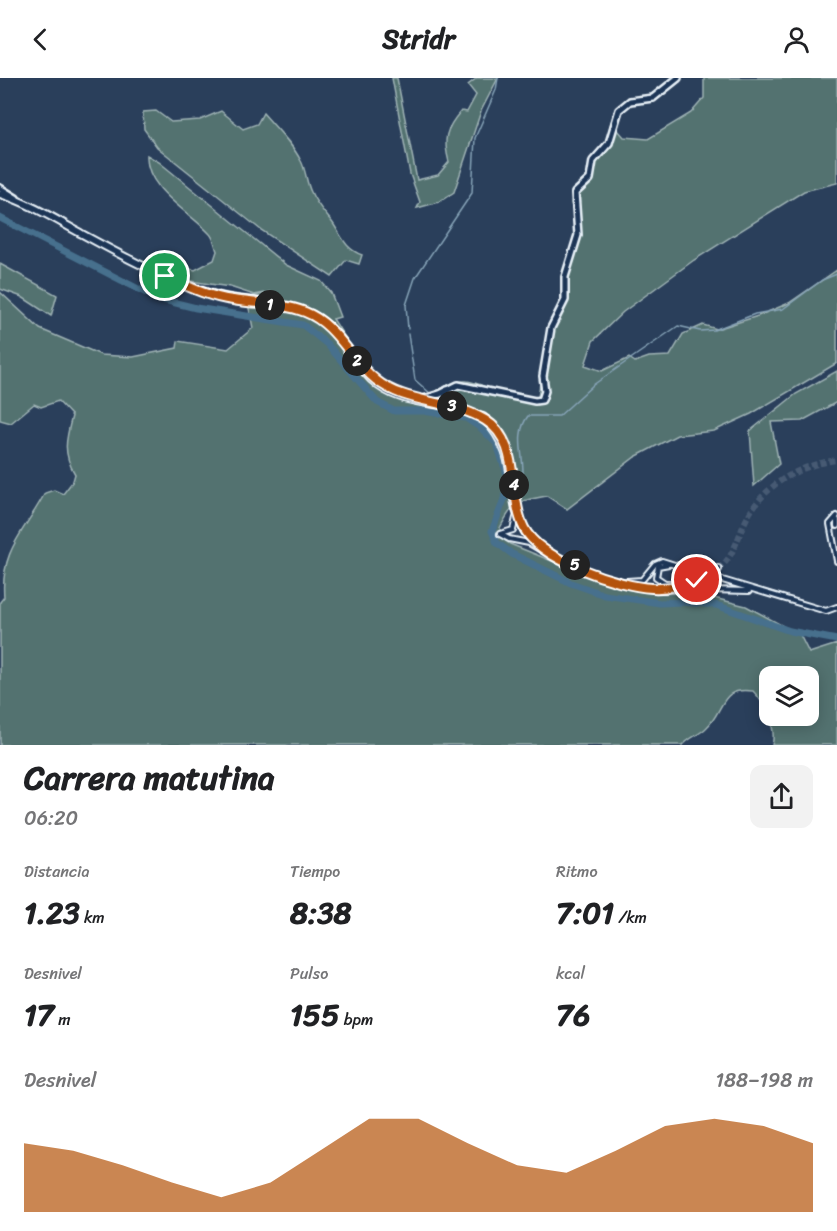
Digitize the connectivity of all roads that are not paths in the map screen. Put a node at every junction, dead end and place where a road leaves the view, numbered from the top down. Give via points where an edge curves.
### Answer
1 (678, 78) edge
2 (0, 188) edge
3 (0, 194) edge
4 (27, 205) junction
5 (424, 401) junction
6 (446, 401) junction
7 (517, 508) junction
8 (837, 518) edge
9 (837, 526) edge
10 (511, 532) junction
11 (509, 539) junction
12 (545, 551) junction
13 (837, 561) edge
14 (673, 564) junction
15 (718, 569) tunnel mouth
16 (608, 577) junction
17 (691, 582) junction
18 (657, 588) junction
19 (756, 592) junction
20 (837, 607) edge

1 - 6 street via 654,98 635,99 619,111 609,143 593,160 590,179 576,193 578,235 565,277 566,300 551,328 542,400 465,385 447,390
2 - 4 street
3 - 4 main road
4 - 5 main road via 139,264 207,294 310,314 333,330 366,373 392,394
5 - 6 main road
5 - 6 main road
6 - 7 main road via 486,420 506,448
7 - 10 street via 517,523
7 - 12 main road via 527,534
8 - 9 street
8 - 13 street via 830,524
10 - 11 street
10 - 11 street via 500,534
11 - 12 street via 525,541
12 - 16 main road
14 - 16 street via 658,562 638,581
14 - 17 street via 658,566 657,578 668,584
14 - 19 street, bridge
15 - 17 main road
16 - 18 main road
17 - 18 main road
18 - 19 street
19 - 20 street via 826,611

